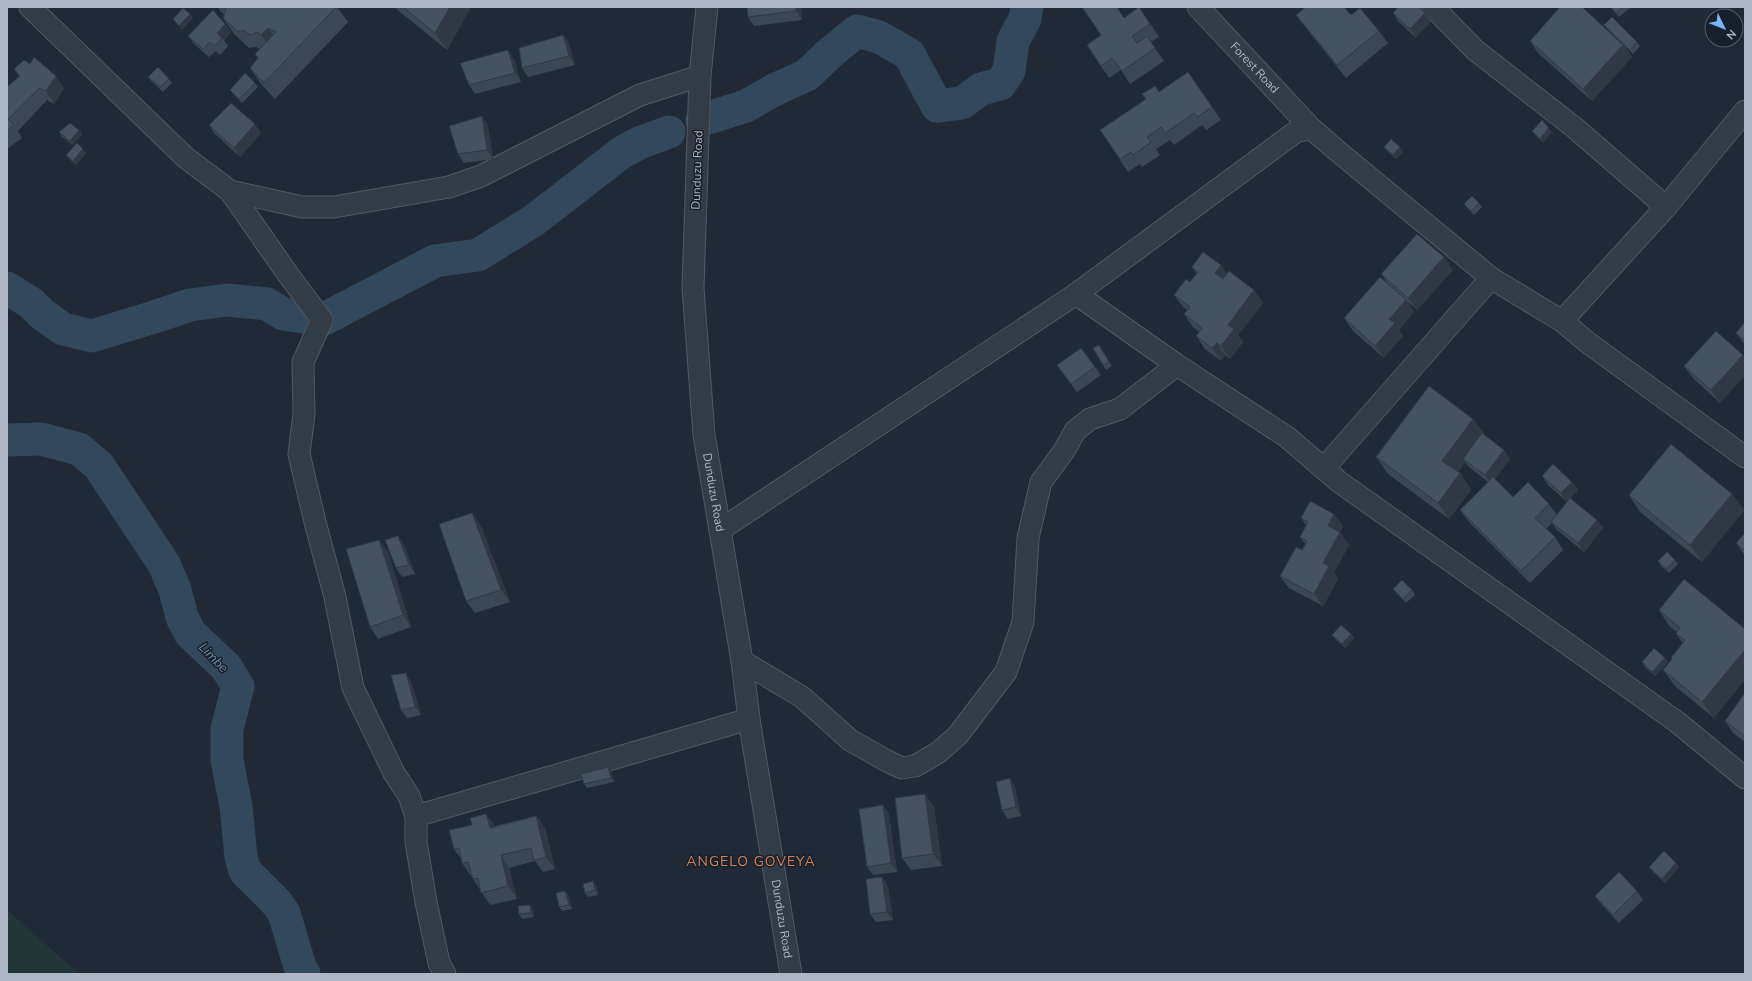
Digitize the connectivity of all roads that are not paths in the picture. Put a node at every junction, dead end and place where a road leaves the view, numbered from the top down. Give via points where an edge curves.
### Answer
1 (30, 7) edge
2 (707, 7) edge
3 (1198, 7) edge
4 (1433, 7) edge
5 (700, 76) junction
6 (1745, 111) edge
7 (1312, 129) junction
8 (230, 190) junction
9 (1666, 207) junction
10 (1491, 278) junction
11 (1076, 294) junction
12 (1562, 321) junction
13 (1177, 365) junction
14 (1745, 457) edge
15 (1324, 468) junction
16 (720, 530) junction
17 (742, 661) junction
18 (749, 719) junction
19 (1745, 778) edge
20 (416, 816) junction
21 (445, 974) edge
22 (791, 974) edge

1 - 8 street via 186,158
2 - 5 street, Dunduzu Road
3 - 7 street, Forest Road
4 - 9 street via 1475,50 1575,128
5 - 8 street via 640,95 481,176 449,187 334,207 302,207
5 - 16 street, Dunduzu Road via 693,288 704,435
6 - 9 street
7 - 10 street, Forest Road
7 - 11 street via 1297,131
8 - 20 street via 322,320 303,362 304,414 299,454 335,597 353,688 394,773 409,796
9 - 12 street
10 - 12 street, Forest Road
10 - 15 street
11 - 13 street
11 - 16 street
12 - 14 street, Forest Road
13 - 15 street via 1287,437
13 - 17 street via 1120,409 1090,419 1074,432 1064,451 1041,482 1028,538 1023,622 1006,672 958,735 939,752 915,766 902,768 850,740 802,697
15 - 19 street via 1338,481 1677,722
16 - 17 street, Dunduzu Road
17 - 18 street, Dunduzu Road
18 - 20 street
18 - 22 street, Dunduzu Road
20 - 21 street via 416,842 426,902 439,963

